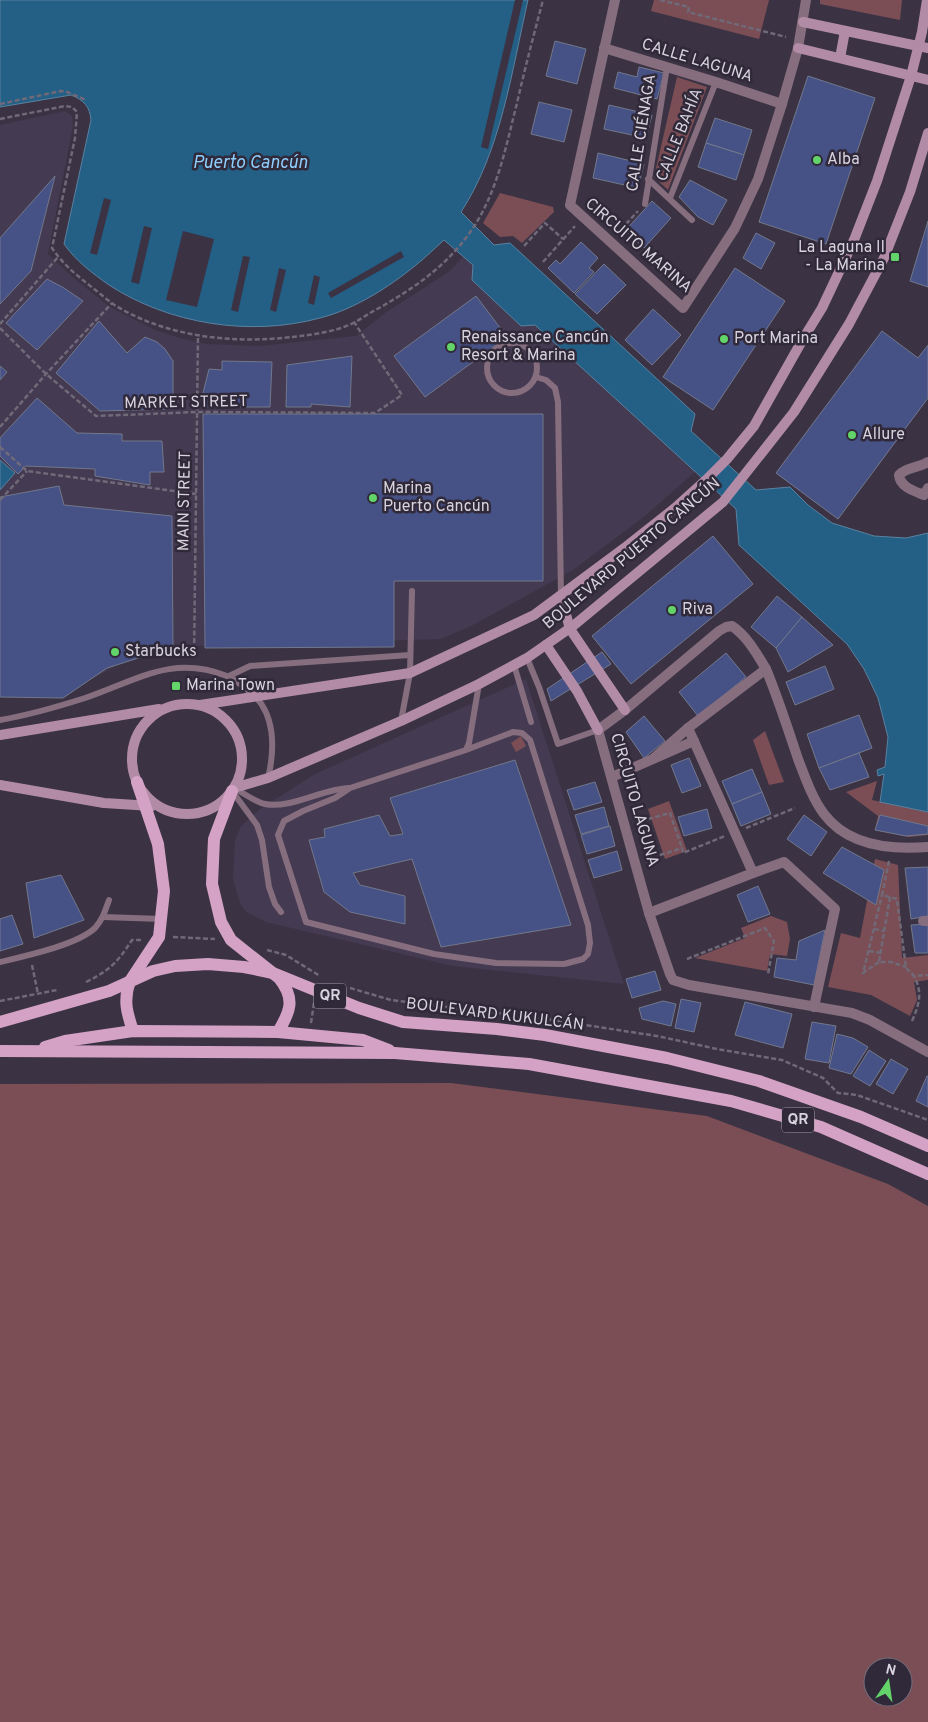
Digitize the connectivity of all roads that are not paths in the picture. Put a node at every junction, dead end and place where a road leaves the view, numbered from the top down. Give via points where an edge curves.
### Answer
1 (614, 0) edge
2 (806, 0) edge
3 (927, 0) edge
4 (803, 22) junction
5 (845, 31) junction
6 (604, 48) junction
7 (798, 48) junction
8 (923, 48) edge
9 (840, 58) junction
10 (666, 67) junction
11 (911, 76) junction
12 (928, 80) edge
13 (716, 82) junction
14 (782, 104) junction
15 (928, 133) edge
16 (648, 179) junction
17 (670, 198) junction
18 (645, 204) road end
19 (692, 220) dead end
20 (536, 377) junction
21 (928, 462) edge
22 (926, 492) edge
23 (412, 591) dead end
24 (561, 596) junction
25 (570, 629) junction
26 (546, 645) junction
27 (410, 655) junction
28 (527, 658) junction
29 (514, 665) junction
30 (766, 669) junction
31 (410, 673) junction
32 (228, 676) junction
33 (479, 684) junction
34 (257, 696) junction
35 (200, 705) junction
36 (163, 709) junction
37 (625, 710) junction
38 (0, 720) edge
39 (402, 722) junction
40 (531, 722) dead end
41 (688, 728) junction
42 (598, 730) junction
43 (0, 734) edge
44 (694, 742) junction
45 (466, 750) junction
46 (654, 758) junction
47 (612, 777) junction
48 (268, 778) junction
49 (136, 782) junction
50 (0, 784) edge
51 (350, 788) junction
52 (233, 790) junction
53 (144, 806) junction
54 (160, 807) junction
55 (928, 847) edge
56 (752, 873) junction
57 (109, 900) dead end
58 (282, 912) dead end
59 (649, 912) junction
60 (103, 917) junction
61 (162, 919) junction
62 (0, 962) edge
63 (273, 973) junction
64 (130, 981) junction
65 (814, 1007) junction
66 (0, 1022) edge
67 (133, 1031) junction
68 (278, 1032) junction
69 (0, 1051) edge
70 (34, 1051) junction
71 (928, 1052) edge
72 (395, 1053) junction
73 (928, 1146) edge
74 (928, 1174) edge

1 - 6 street, CIRCUITO MARINA
2 - 4 street, CIRCUITO MARINA
3 - 8 street, BOULEVARD PUERTO CANCÚN
4 - 5 street
4 - 7 street, CIRCUITO MARINA
5 - 8 street
5 - 9 street
6 - 10 street, CALLE LAGUNA
6 - 14 street, CIRCUITO MARINA via 570,205 684,308 735,228 758,179
7 - 9 street
7 - 14 street, CIRCUITO MARINA
8 - 11 street, BOULEVARD PUERTO CANCÚN
9 - 11 street
10 - 13 street, CALLE LAGUNA
10 - 16 lane, CALLE CIÉNAGA
11 - 12 street
11 - 24 street, BOULEVARD PUERTO CANCÚN via 854,240 822,308 754,426 706,480 675,508
13 - 14 street, CALLE LAGUNA
13 - 17 lane, CALLE BAHÍA
15 - 25 street, BOULEVARD PUERTO CANCÚN via 910,192 884,258 849,324 794,412 723,502
16 - 17 lane
16 - 18 lane, CALLE CIÉNAGA
17 - 19 lane
20 - 20 lane via 533,354 520,344 497,347 487,360 488,378 493,385 508,393 525,390
20 - 24 lane via 555,388 558,402
21 - 22 street via 903,470 899,475 904,486
23 - 27 lane
24 - 25 street
24 - 31 street, BOULEVARD PUERTO CANCÚN via 534,615
25 - 26 street, BOULEVARD PUERTO CANCÚN
25 - 37 street
26 - 28 street, BOULEVARD PUERTO CANCÚN
26 - 42 street
27 - 31 lane
27 - 32 lane via 250,666
28 - 29 street, BOULEVARD PUERTO CANCÚN
28 - 42 lane via 558,744
29 - 33 street, BOULEVARD PUERTO CANCÚN
29 - 40 lane
30 - 37 street, CIRCUITO LAGUNA via 738,630 726,627
30 - 41 street
30 - 55 street, CIRCUITO LAGUNA via 806,780 824,815 840,829 864,842 904,849
31 - 34 street, BOULEVARD PUERTO CANCÚN
31 - 39 lane
32 - 34 lane
32 - 38 lane via 193,667 158,670 86,698
33 - 39 street, BOULEVARD PUERTO CANCÚN
33 - 45 lane
34 - 35 street, BOULEVARD PUERTO CANCÚN
34 - 48 lane via 270,721 272,735
35 - 36 street via 181,704
35 - 52 street via 230,723 238,738 241,772
36 - 43 street
36 - 49 street via 149,718 138,732 132,748
37 - 42 street, CIRCUITO LAGUNA
39 - 48 street, BOULEVARD PUERTO CANCÚN
41 - 44 street
41 - 46 street
42 - 47 street, CIRCUITO LAGUNA
44 - 46 street
44 - 56 street
45 - 51 lane
45 - 51 lane via 513,732 522,733 530,740 588,925 590,943 588,954 583,959 564,964 496,963 434,954 306,922 278,835 284,821
46 - 47 street
47 - 59 street, CIRCUITO LAGUNA
48 - 52 street, BOULEVARD PUERTO CANCÚN
49 - 53 main road
49 - 54 street
50 - 53 street via 104,803
51 - 52 lane via 338,788 277,805 263,804
52 - 54 street via 222,802 194,814
52 - 58 lane via 257,825 269,887 275,904
52 - 63 main road via 214,839 212,884 221,922 231,940
53 - 54 street
53 - 61 main road via 158,844 164,892
56 - 59 street
56 - 65 street via 784,862 835,909
57 - 60 lane
59 - 65 street, CIRCUITO LAGUNA via 674,980 689,986
60 - 61 lane
60 - 62 lane via 94,929 76,940
61 - 64 main road via 158,937
63 - 64 main road, BOULEVARD KUKULCÁN / QR via 227,965 190,965 153,971
63 - 68 main road via 284,984 289,996 288,1015
63 - 73 main road, BOULEVARD KUKULCÁN / QR via 403,1022 545,1035 667,1058 759,1081 861,1117
64 - 66 main road, BOULEVARD KUKULCÁN / QR via 109,991
64 - 67 main road via 126,1008
65 - 71 street, CIRCUITO LAGUNA via 861,1015
67 - 68 main road
67 - 70 main road via 65,1041
68 - 72 main road via 363,1040
69 - 70 main road, QR
70 - 72 main road, QR
72 - 74 main road, QR via 529,1064 731,1101 820,1127

